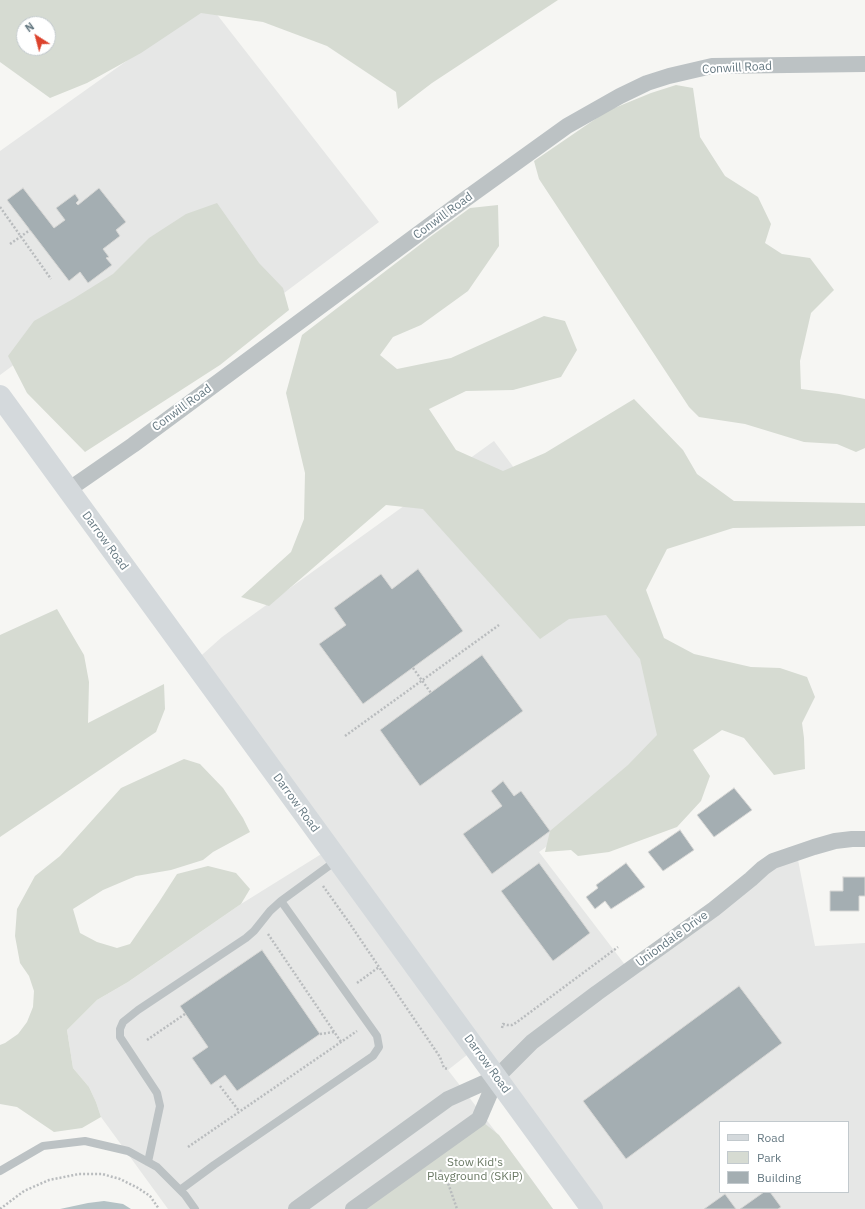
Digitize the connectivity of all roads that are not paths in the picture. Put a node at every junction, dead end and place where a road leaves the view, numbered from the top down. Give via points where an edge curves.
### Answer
1 (865, 64) edge
2 (0, 396) edge
3 (68, 490) junction
4 (865, 839) edge
5 (338, 860) junction
6 (281, 901) junction
7 (497, 1077) junction
8 (148, 1162) junction
9 (0, 1171) edge
10 (180, 1190) junction
11 (195, 1209) edge
12 (296, 1209) edge
13 (353, 1209) edge
14 (592, 1209) edge

1 - 3 street, Conwill Road via 712,66 668,76 620,96 567,126
2 - 3 main road, Darrow Road
3 - 5 main road, Darrow Road
4 - 7 street, Uniondale Drive via 835,841 773,861 714,909 532,1042
5 - 6 lane
5 - 7 main road, Darrow Road
6 - 8 lane via 246,938 123,1022 120,1037 157,1093 160,1106
6 - 10 lane via 378,1036 379,1047 373,1056
7 - 12 street via 448,1099
7 - 13 street via 479,1119
7 - 14 main road, Darrow Road
8 - 9 lane via 128,1151 85,1141 43,1146
8 - 10 lane via 157,1167
10 - 11 lane

